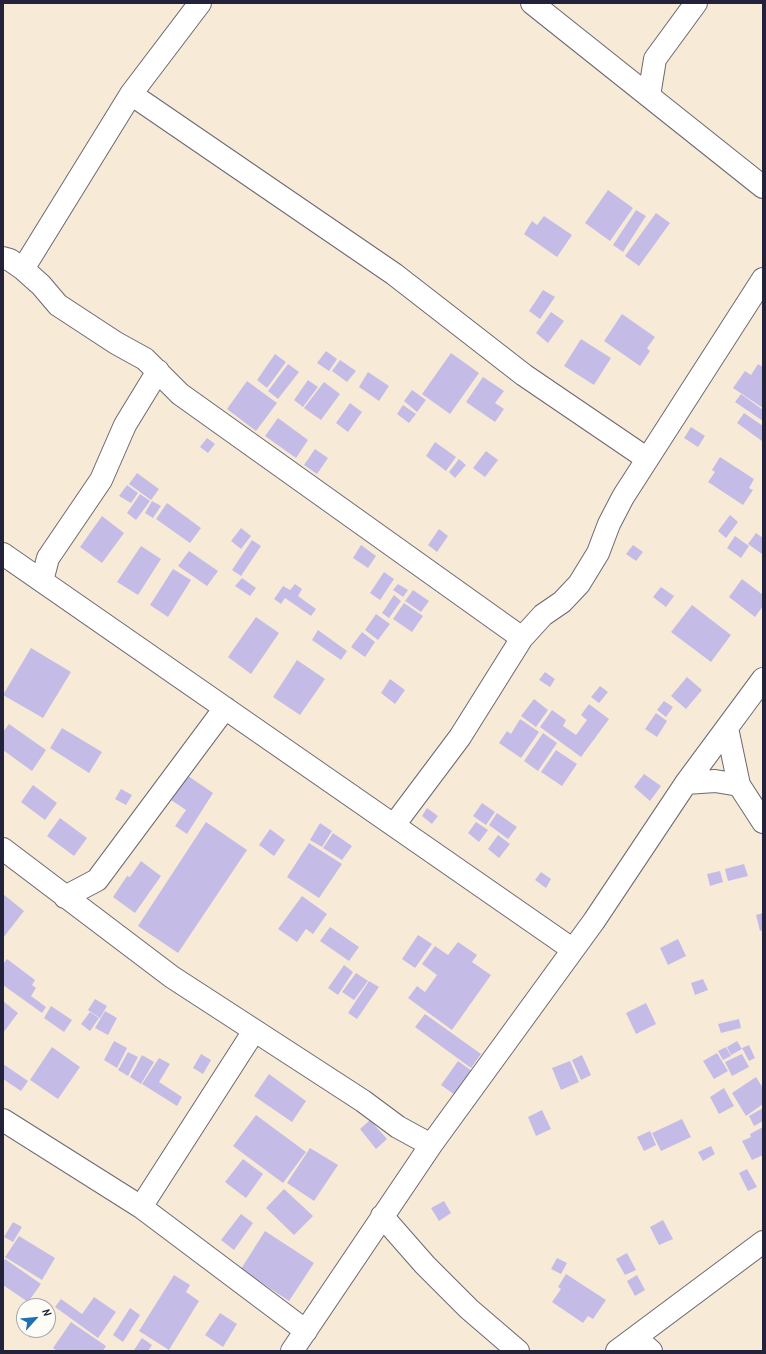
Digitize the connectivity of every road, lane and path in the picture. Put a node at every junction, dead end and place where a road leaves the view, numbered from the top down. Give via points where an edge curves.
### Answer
1 (200, 3) edge
2 (532, 3) edge
3 (696, 3) edge
4 (655, 59) junction
5 (618, 71) junction
6 (131, 94) junction
7 (649, 96) junction
8 (763, 187) edge
9 (3, 258) edge
10 (23, 269) junction
11 (763, 279) edge
12 (158, 371) junction
13 (646, 458) junction
14 (48, 558) junction
15 (10, 559) edge
16 (42, 581) junction
17 (522, 638) junction
18 (763, 679) edge
19 (225, 708) junction
20 (727, 728) junction
21 (686, 783) junction
22 (739, 784) junction
23 (763, 822) edge
24 (394, 825) junction
25 (3, 849) edge
26 (97, 880) junction
27 (65, 897) junction
28 (96, 920) junction
29 (572, 949) junction
30 (254, 1031) junction
31 (3, 1120) edge
32 (431, 1145) junction
33 (141, 1207) junction
34 (382, 1216) junction
35 (763, 1242) edge
36 (306, 1331) junction
37 (643, 1344) edge
38 (292, 1351) edge
39 (518, 1351) edge
40 (617, 1351) edge

1 - 6 street
2 - 5 street
3 - 4 street
4 - 5 street
4 - 7 street
5 - 7 street
6 - 10 street
6 - 13 street via 394,274 524,375
7 - 8 street
9 - 10 street
10 - 12 street via 42,285 58,305 145,359
11 - 13 street
12 - 14 street via 125,425 102,480
12 - 17 street via 180,394
13 - 17 street via 623,497 598,553 580,584 562,602 543,615
14 - 15 street
14 - 16 street
15 - 16 street
16 - 19 street
17 - 24 street via 460,738
18 - 20 street
19 - 24 street
19 - 26 street
20 - 21 street
20 - 22 street
21 - 22 street via 715,781
21 - 29 street via 594,921
22 - 23 street
24 - 29 street
25 - 27 street
26 - 27 street
26 - 28 street
27 - 28 street
28 - 30 street via 172,977
29 - 32 street
30 - 32 street via 363,1101 398,1127
30 - 33 street
31 - 33 street
32 - 34 street
33 - 36 street
34 - 36 street
34 - 39 street via 424,1265 469,1309
35 - 37 street
36 - 38 street
37 - 40 street

